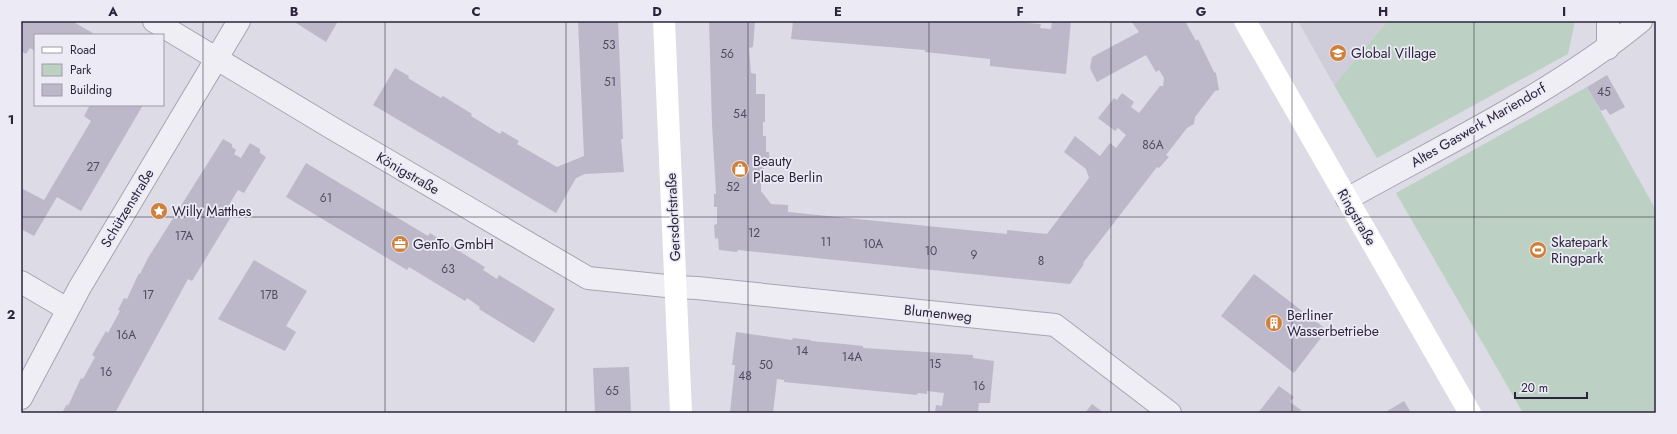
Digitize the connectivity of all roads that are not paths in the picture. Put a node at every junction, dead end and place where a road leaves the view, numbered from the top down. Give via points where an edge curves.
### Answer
1 (154, 21) edge
2 (239, 21) edge
3 (664, 21) edge
4 (1245, 21) edge
5 (1608, 21) edge
6 (1641, 21) edge
7 (1608, 48) junction
8 (216, 58) junction
9 (1347, 199) junction
10 (21, 282) edge
11 (676, 287) junction
12 (67, 309) junction
13 (21, 398) edge
14 (682, 413) edge
15 (1170, 413) edge
16 (1470, 413) edge

1 - 8 street, Königstraße
2 - 8 street, Schützenstraße
3 - 11 main road, Gersdorfstraße
4 - 9 main road, Ringstraße
5 - 7 street
6 - 7 street, Altes Gaswerk Mariendorf
7 - 9 street, Altes Gaswerk Mariendorf via 1537,93
8 - 11 street, Königstraße via 588,278
8 - 12 street, Schützenstraße
9 - 16 main road, Ringstraße
10 - 12 street
11 - 14 main road, Gersdorfstraße
11 - 15 street, Blumenweg via 1055,325
12 - 13 street, Schützenstraße

